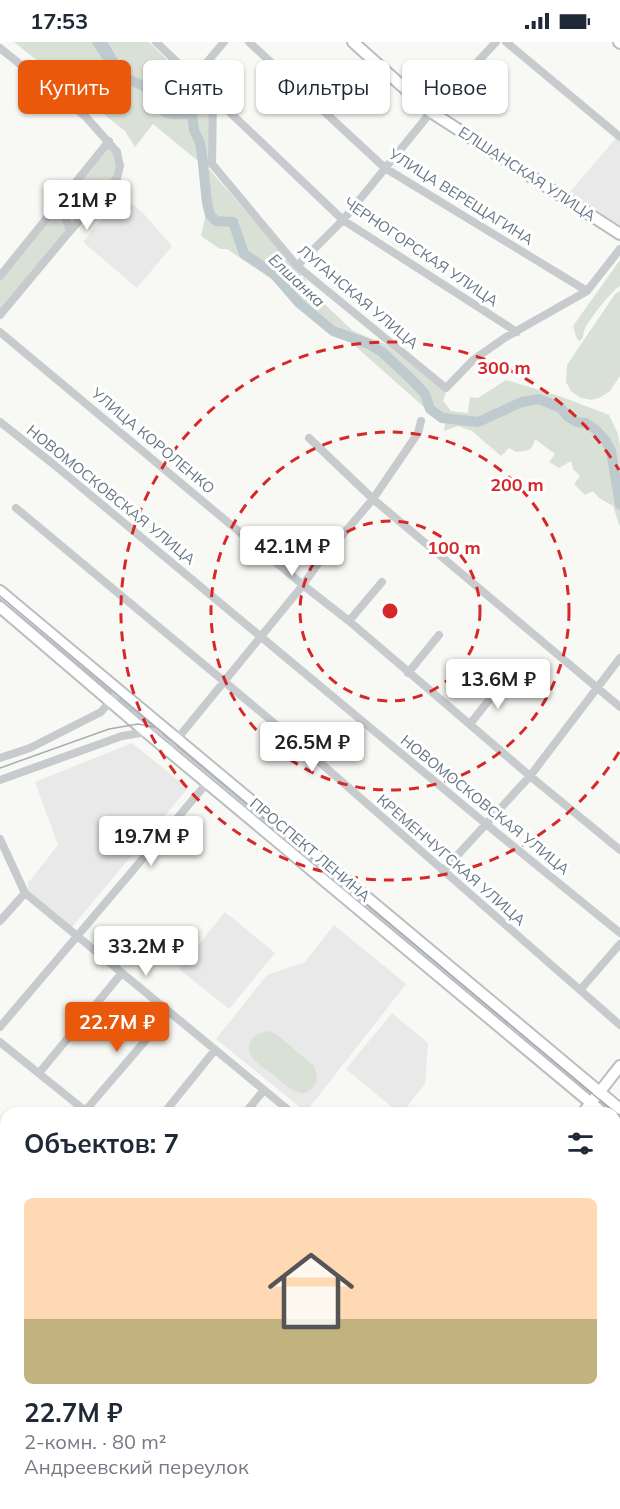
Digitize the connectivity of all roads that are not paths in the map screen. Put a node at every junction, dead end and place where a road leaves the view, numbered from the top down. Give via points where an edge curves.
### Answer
1 (156, 42) edge
2 (224, 42) edge
3 (249, 42) edge
4 (353, 42) edge
5 (483, 42) edge
6 (496, 42) edge
7 (506, 42) edge
8 (0, 48) edge
9 (490, 49) junction
10 (174, 60) edge
11 (209, 60) edge
12 (480, 60) edge
13 (402, 86) edge
14 (213, 114) edge
15 (230, 114) edge
16 (429, 114) edge
17 (434, 114) edge
18 (620, 137) edge
19 (109, 141) junction
20 (385, 168) junction
21 (54, 209) junction
22 (343, 220) junction
23 (70, 231) junction
24 (620, 234) edge
25 (620, 249) edge
26 (297, 266) junction
27 (0, 276) edge
28 (587, 291) junction
29 (0, 315) edge
30 (0, 332) edge
31 (517, 332) junction
32 (421, 421) dead end
33 (0, 422) edge
34 (309, 438) dead end
35 (373, 499) junction
36 (16, 508) dead end
37 (382, 582) dead end
38 (303, 585) junction
39 (0, 591) edge
40 (0, 607) edge
41 (349, 621) junction
42 (439, 635) dead end
43 (260, 637) junction
44 (620, 658) edge
45 (408, 673) junction
46 (504, 681) dead end
47 (223, 683) junction
48 (597, 688) junction
49 (119, 691) junction
50 (111, 701) junction
51 (620, 706) edge
52 (470, 724) junction
53 (166, 729) junction
54 (145, 731) junction
55 (177, 739) junction
56 (169, 749) junction
57 (0, 758) edge
58 (530, 776) junction
59 (0, 780) edge
60 (207, 783) junction
61 (266, 813) junction
62 (257, 824) junction
63 (486, 824) junction
64 (0, 839) edge
65 (620, 850) edge
66 (3, 854) edge
67 (443, 871) junction
68 (25, 893) junction
69 (361, 893) junction
70 (352, 903) junction
71 (0, 921) edge
72 (620, 933) edge
73 (76, 935) junction
74 (620, 944) edge
75 (424, 945) junction
76 (416, 956) junction
77 (450, 967) junction
78 (122, 974) junction
79 (441, 977) junction
80 (580, 990) junction
81 (169, 1013) junction
82 (620, 1024) edge
83 (0, 1027) edge
84 (525, 1029) junction
85 (516, 1040) junction
86 (0, 1042) edge
87 (215, 1050) junction
88 (620, 1066) edge
89 (39, 1073) junction
90 (264, 1090) junction
91 (599, 1091) junction
92 (591, 1103) junction
93 (80, 1107) edge
94 (90, 1107) edge
95 (169, 1107) edge
96 (251, 1107) edge
97 (285, 1107) edge
98 (588, 1107) edge
99 (596, 1107) edge
100 (619, 1107) edge

1 - 10 street, ЧЕРНОГОРСКАЯ УЛИЦА
2 - 11 street
3 - 20 street, УЛИЦА ВЕРЕЩАГИНА
4 - 13 main road, ЕЛШАНСКАЯ УЛИЦА
5 - 9 street
6 - 9 street
7 - 18 street
8 - 19 street via 86,117
9 - 12 street
14 - 26 street, ЛУГАНСКАЯ УЛИЦА via 212,164
15 - 22 street, ЧЕРНОГОРСКАЯ УЛИЦА
16 - 20 street
17 - 24 main road, ЕЛШАНСКАЯ УЛИЦА
19 - 21 street
19 - 23 street via 117,152 117,178
20 - 22 street
20 - 28 street, УЛИЦА ВЕРЕЩАГИНА
21 - 23 street via 64,217
21 - 27 street
22 - 26 street
22 - 31 street, ЧЕРНОГОРСКАЯ УЛИЦА
23 - 29 street
25 - 28 street
26 - 31 street, ЛУГАНСКАЯ УЛИЦА via 446,388 473,360
28 - 31 street
30 - 38 street, УЛИЦА КОРОЛЕНКО
32 - 35 street via 418,433
33 - 43 street, НОВОМОСКОВСКАЯ УЛИЦА
34 - 35 street
35 - 38 street
35 - 48 street
36 - 47 street, КРЕМЕНЧУГСКАЯ УЛИЦА
37 - 41 street
38 - 41 street, УЛИЦА КОРОЛЕНКО
38 - 43 street
39 - 49 main road, ПРОСПЕКТ ЛЕНИНА
40 - 50 main road, ПРОСПЕКТ ЛЕНИНА
41 - 45 street, УЛИЦА КОРОЛЕНКО
42 - 45 street
43 - 47 street
43 - 63 street, НОВОМОСКОВСКАЯ УЛИЦА
44 - 48 street
45 - 52 street, УЛИЦА КОРОЛЕНКО
46 - 52 street
47 - 55 street
47 - 67 street, КРЕМЕНЧУГСКАЯ УЛИЦА via 292,738
48 - 51 street
48 - 58 street
49 - 50 street
49 - 53 main road, ПРОСПЕКТ ЛЕНИНА
50 - 54 main road, ПРОСПЕКТ ЛЕНИНА
50 - 57 street via 101,712 30,748
52 - 58 street, УЛИЦА КОРОЛЕНКО
53 - 54 street
53 - 55 main road, ПРОСПЕКТ ЛЕНИНА
54 - 56 main road, ПРОСПЕКТ ЛЕНИНА
54 - 59 street
55 - 56 street
55 - 61 main road, ПРОСПЕКТ ЛЕНИНА
56 - 60 main road, ПРОСПЕКТ ЛЕНИНА
58 - 63 street
58 - 65 street, УЛИЦА КОРОЛЕНКО
60 - 62 main road, ПРОСПЕКТ ЛЕНИНА
60 - 73 street
61 - 62 street
61 - 69 main road, ПРОСПЕКТ ЛЕНИНА
62 - 70 main road, ПРОСПЕКТ ЛЕНИНА
63 - 67 street
63 - 72 street, НОВОМОСКОВСКАЯ УЛИЦА
64 - 66 street
66 - 68 street
67 - 80 street, КРЕМЕНЧУГСКАЯ УЛИЦА
68 - 71 street
68 - 73 street
69 - 70 street
69 - 75 main road, ПРОСПЕКТ ЛЕНИНА
70 - 76 main road, ПРОСПЕКТ ЛЕНИНА
73 - 78 street
73 - 83 street
74 - 80 street
75 - 76 street
75 - 77 main road, ПРОСПЕКТ ЛЕНИНА
76 - 79 main road, ПРОСПЕКТ ЛЕНИНА
77 - 79 street
77 - 84 main road, ПРОСПЕКТ ЛЕНИНА
78 - 81 street
78 - 89 street
79 - 85 main road, ПРОСПЕКТ ЛЕНИНА
80 - 82 street, КРЕМЕНЧУГСКАЯ УЛИЦА
81 - 87 street
81 - 94 street
84 - 85 street
84 - 91 main road, ПРОСПЕКТ ЛЕНИНА
85 - 92 main road, ПРОСПЕКТ ЛЕНИНА
86 - 89 street
87 - 90 street
87 - 95 street
88 - 91 main road
89 - 93 street
90 - 96 street
90 - 97 street
91 - 92 main road
91 - 100 main road, ПРОСПЕКТ ЛЕНИНА
92 - 98 main road
92 - 99 main road, ПРОСПЕКТ ЛЕНИНА

